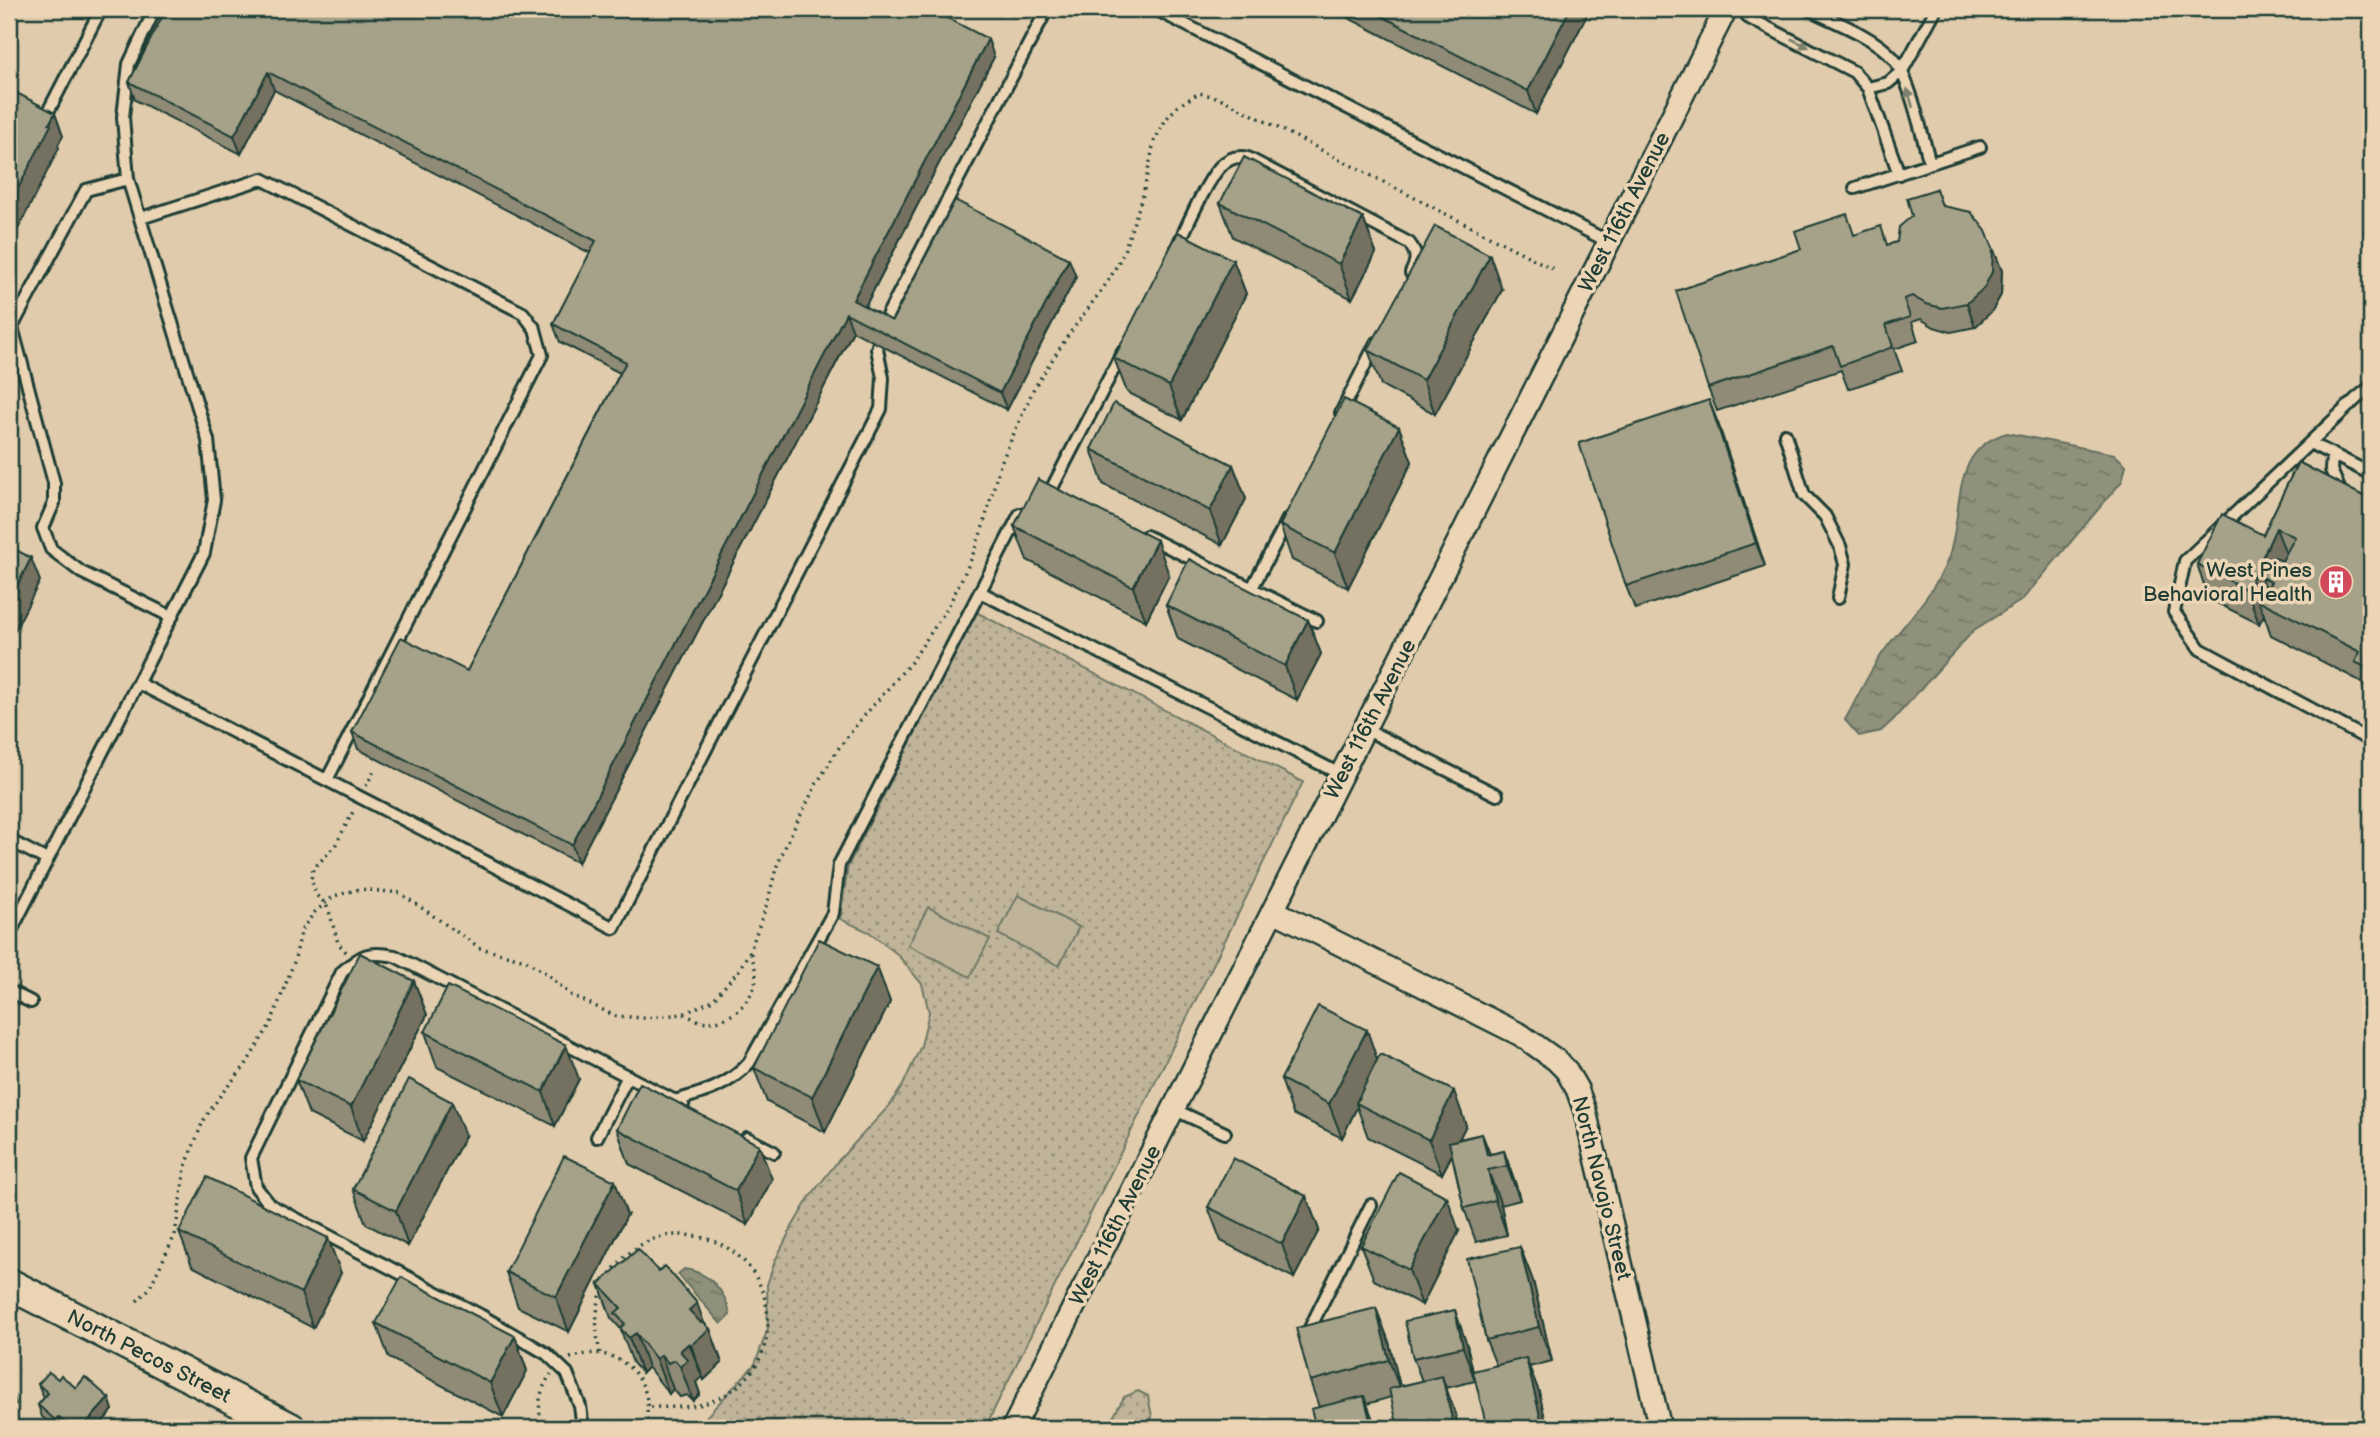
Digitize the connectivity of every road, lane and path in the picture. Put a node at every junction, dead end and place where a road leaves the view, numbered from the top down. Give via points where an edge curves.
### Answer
1 (101, 9) edge
2 (155, 9) edge
3 (1047, 9) edge
4 (1155, 9) edge
5 (1726, 9) edge
6 (1743, 9) edge
7 (1808, 9) edge
8 (1935, 11) dead end
9 (1902, 71) junction
10 (1868, 88) junction
11 (50, 108) edge
12 (1980, 147) dead end
13 (1930, 163) junction
14 (1899, 174) junction
15 (128, 179) junction
16 (1855, 188) dead end
17 (141, 218) junction
18 (1609, 242) junction
19 (1170, 260) edge
20 (1557, 271) dead end
21 (1407, 282) edge
22 (1382, 331) edge
23 (1126, 344) edge
24 (2371, 387) edge
25 (1333, 429) edge
26 (1785, 434) dead end
27 (2310, 443) junction
28 (2332, 455) junction
29 (2371, 474) edge
30 (1052, 488) junction
31 (1040, 493) edge
32 (1063, 494) edge
33 (2343, 496) edge
34 (1296, 503) edge
35 (1023, 509) edge
36 (1134, 530) edge
37 (1252, 589) junction
38 (980, 592) junction
39 (1838, 598) dead end
40 (172, 617) junction
41 (1317, 621) dead end
42 (138, 683) junction
43 (1365, 729) junction
44 (2371, 741) edge
45 (374, 771) dead end
46 (1342, 775) junction
47 (327, 780) junction
48 (1497, 795) dead end
49 (360, 797) junction
50 (9, 840) edge
51 (47, 860) junction
52 (325, 903) junction
53 (1274, 911) junction
54 (9, 935) edge
55 (750, 951) junction
56 (356, 960) junction
57 (9, 991) edge
58 (31, 1002) dead end
59 (683, 1014) junction
60 (628, 1076) junction
61 (674, 1101) junction
62 (1173, 1109) junction
63 (699, 1114) edge
64 (736, 1133) edge
65 (1225, 1133) dead end
66 (597, 1138) dead end
67 (774, 1152) dead end
68 (1371, 1205) dead end
69 (9, 1284) edge
70 (137, 1301) dead end
71 (1310, 1328) edge
72 (600, 1353) dead end
73 (646, 1391) dead end
74 (648, 1407) junction
75 (290, 1428) edge
76 (583, 1428) edge
77 (643, 1428) edge
78 (1013, 1428) edge
79 (1660, 1428) edge

1 - 11 lane
2 - 15 lane via 129,64 123,117
3 - 49 lane via 887,316 877,349 883,378 881,409 614,928
4 - 18 lane
5 - 18 street, West 116th Avenue
6 -> 10 lane via 1749,18 1854,72
7 - 9 lane via 1878,46
8 - 9 lane
9 - 10 lane via 1888,83
13 -> 9 lane
10 - 14 lane
12 - 13 lane
13 - 14 lane
14 - 16 lane
15 - 17 lane
15 - 40 lane via 86,190 12,327 54,483 54,503 43,528 51,549 81,572
17 - 40 lane via 208,440 214,500 204,553
17 - 47 lane via 262,179 523,313 535,329 542,355
18 - 43 street, West 116th Avenue
19 - 21 lane via 1218,169 1239,156 1409,243 1417,260
20 - 55 path via 1220,98 1199,93 1187,98 1166,119 1154,142 1133,229 1114,271 1050,361 1018,421 978,541 948,607 912,661 838,749 816,785 776,868
22 - 25 lane
23 - 30 lane
24 - 27 lane
26 - 39 lane via 1804,495 1825,516 1840,546 1845,564
27 - 28 lane
27 - 44 lane via 2185,561 2174,612 2200,649
28 - 29 lane
28 - 33 lane via 2331,470
30 - 31 lane
30 - 32 lane
34 - 37 lane
35 - 38 lane
36 - 37 lane
37 - 41 lane
38 - 46 lane
38 - 61 lane via 839,865 833,913 749,1063 714,1089
40 - 42 lane
42 - 47 lane
42 - 51 lane
43 - 46 street, West 116th Avenue
43 - 48 lane
45 - 49 path
46 - 53 street, West 116th Avenue
47 - 49 lane
49 - 52 path via 335,846 313,869 316,895
50 - 51 lane
51 - 54 lane
52 - 56 path via 338,943
52 - 59 path via 360,889 400,893 480,948 525,960 571,995 616,1016
52 - 70 path via 302,929 271,1023 203,1121 185,1168 175,1235 149,1289
53 - 62 street, West 116th Avenue
53 - 79 street, North Navajo Street via 1521,1035 1566,1070 1577,1089 1597,1153
55 - 59 path via 713,1000
55 - 59 path via 755,983 746,1003 719,1021 699,1021
56 - 60 lane via 368,954 396,956
56 - 76 lane via 342,972 260,1134 251,1158 256,1187 270,1205 547,1354 567,1373
57 - 58 lane
60 - 61 lane
60 - 66 lane
61 - 63 lane
62 - 65 lane
62 - 78 street, West 116th Avenue
64 - 67 lane
68 - 71 lane
69 - 75 street, North Pecos Street
72 - 74 path via 597,1308 605,1282 620,1260 642,1244 667,1235 694,1234 720,1242 742,1257 758,1278 768,1306 767,1336 757,1364 737,1387 711,1402
73 - 74 path
74 - 77 path

